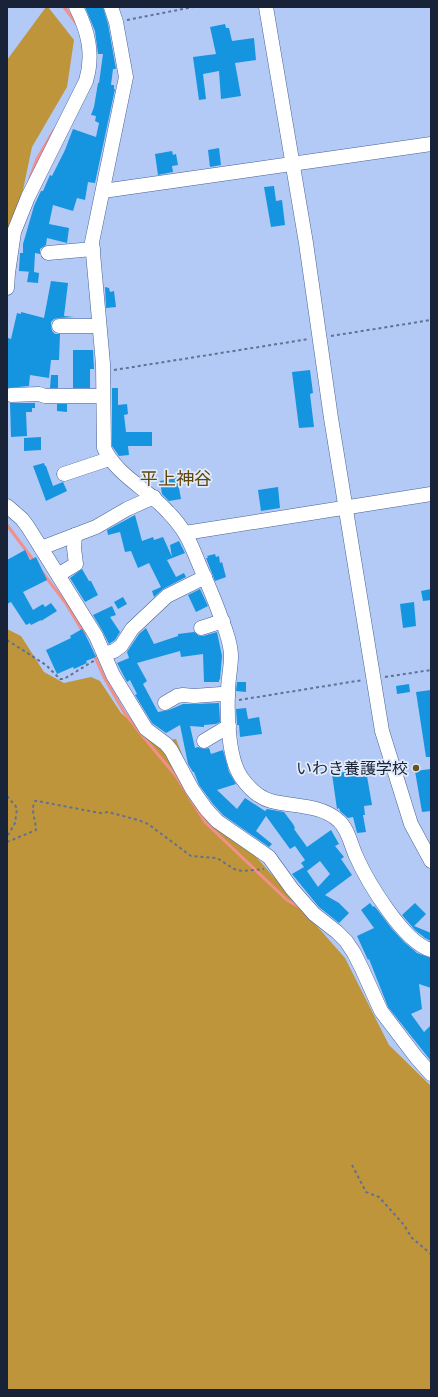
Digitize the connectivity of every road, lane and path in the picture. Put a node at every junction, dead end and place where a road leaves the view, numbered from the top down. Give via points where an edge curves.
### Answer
1 (76, 7) edge
2 (111, 7) edge
3 (193, 7) edge
4 (266, 7) edge
5 (116, 22) junction
6 (431, 144) edge
7 (293, 164) junction
8 (103, 191) junction
9 (92, 249) junction
10 (48, 253) dead end
11 (7, 288) edge
12 (431, 320) edge
13 (59, 326) dead end
14 (99, 326) junction
15 (320, 338) junction
16 (103, 372) junction
17 (11, 395) dead end
18 (103, 396) junction
19 (109, 459) junction
20 (64, 474) dead end
21 (431, 494) edge
22 (154, 497) junction
23 (7, 506) edge
24 (346, 508) junction
25 (185, 533) junction
26 (75, 535) junction
27 (41, 548) junction
28 (58, 575) junction
29 (205, 577) junction
30 (222, 621) junction
31 (202, 628) dead end
32 (7, 640) edge
33 (104, 654) junction
34 (431, 670) edge
35 (373, 679) junction
36 (228, 699) junction
37 (165, 703) dead end
38 (229, 726) junction
39 (204, 741) dead end
40 (7, 796) edge
41 (7, 838) edge
42 (7, 842) edge
43 (426, 842) edge
44 (431, 861) edge
45 (277, 869) junction
46 (431, 950) edge
47 (431, 1074) edge
48 (352, 1165) dead end
49 (431, 1254) edge

1 - 11 street via 90,46 90,69 28,197 14,232
2 - 5 street
3 - 5 path
4 - 7 street
5 - 8 street via 126,77
6 - 7 street
7 - 8 street
7 - 15 street
8 - 9 street
9 - 10 street
9 - 14 street
12 - 15 path
13 - 14 street
14 - 16 street
15 - 16 path
15 - 24 street
16 - 18 street
17 - 18 street
18 - 19 street via 104,448
19 - 20 street
19 - 22 street via 122,473
21 - 24 street
22 - 25 street
22 - 26 street
23 - 27 street via 22,519
24 - 25 street
24 - 35 street
25 - 29 street
26 - 27 street
26 - 28 street via 76,564
27 - 28 street
28 - 33 street via 96,636
29 - 30 street
29 - 33 street via 167,596 132,629 121,646
30 - 31 street
30 - 36 street via 231,655
32 - 33 path via 46,665 60,680
33 - 45 street via 113,675 146,729 171,750 206,809 217,822 269,857
34 - 35 path
35 - 36 path
35 - 43 street via 382,731 411,824
36 - 37 street via 221,694 183,695
36 - 38 street
38 - 39 street
38 - 46 street via 234,760 240,776 248,786 270,801 313,808 340,821 371,885 389,912 414,941
40 - 41 path via 16,808 15,823
42 - 45 path via 36,830 32,806 35,801 100,813 108,812 138,820 156,829 191,856 217,858 234,869 247,872
43 - 44 street
45 - 47 street via 314,914 346,941 381,1011
48 - 49 path via 366,1192 379,1197 412,1238

